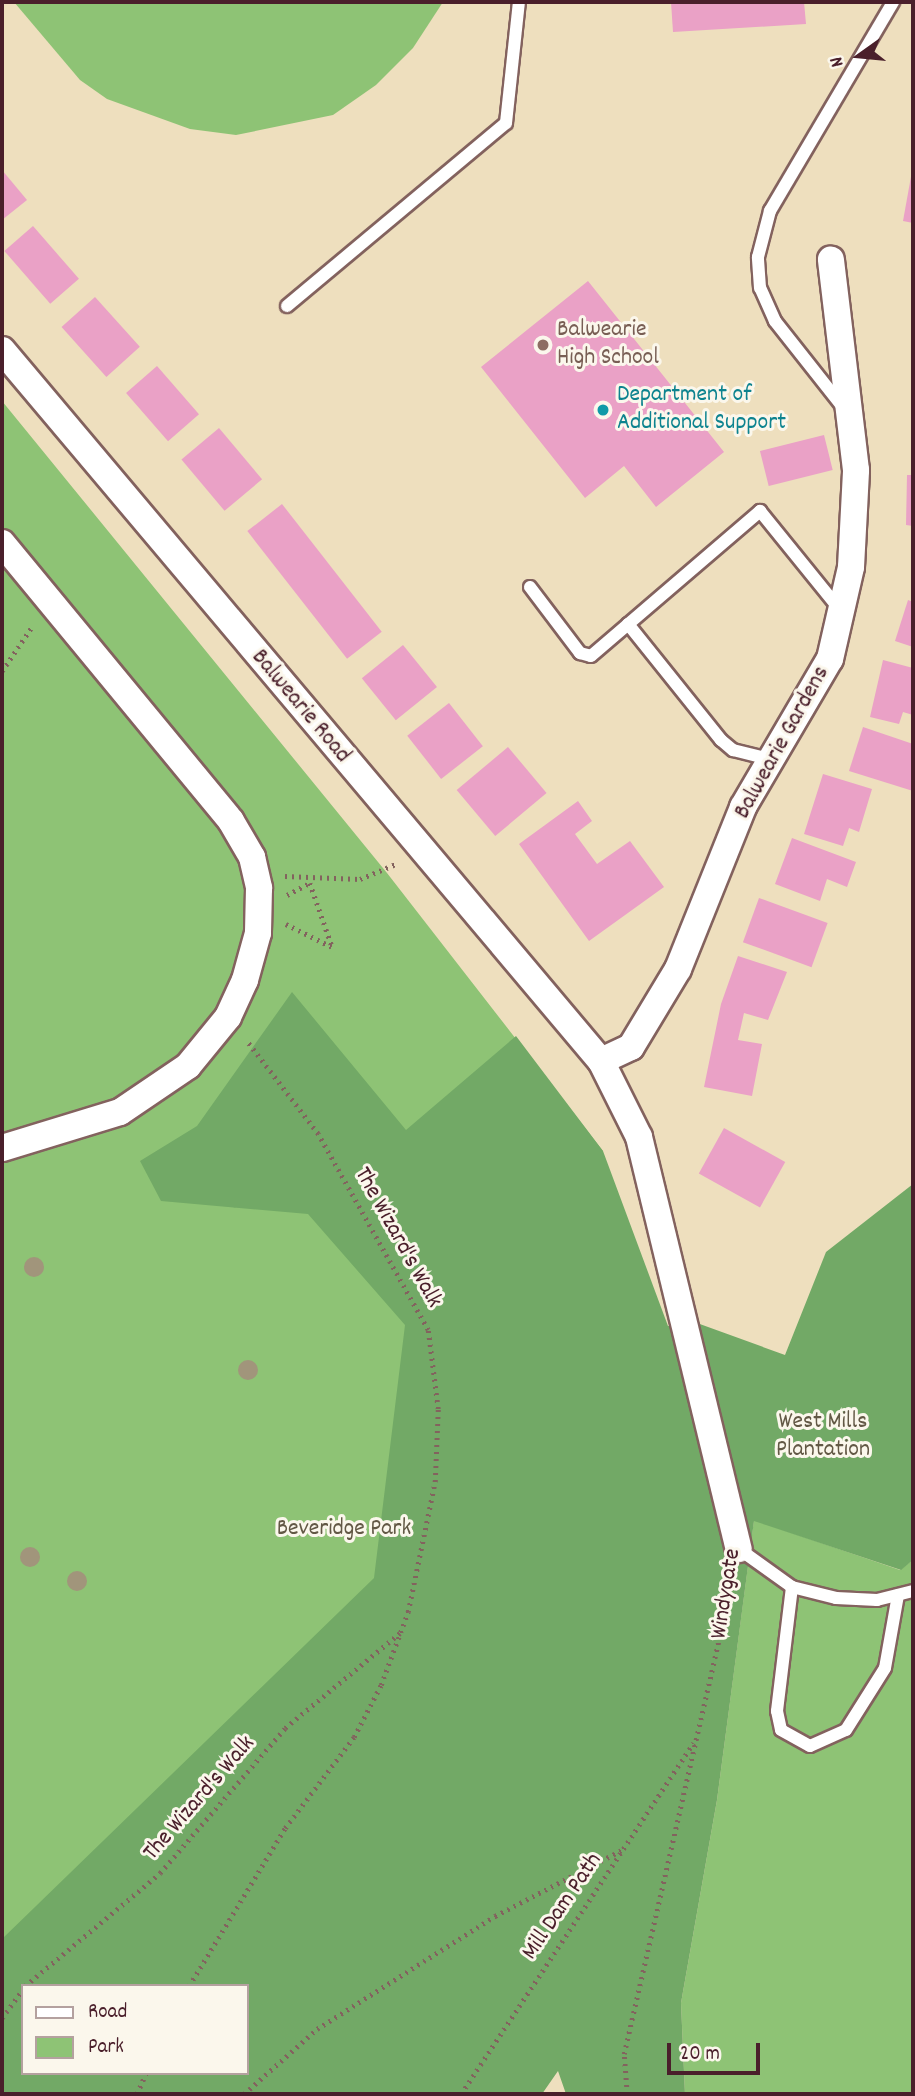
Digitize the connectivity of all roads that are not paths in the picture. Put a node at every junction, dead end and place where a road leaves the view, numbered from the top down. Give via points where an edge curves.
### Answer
1 (519, 2) edge
2 (894, 2) edge
3 (831, 259) dead end
4 (287, 306) dead end
5 (2, 350) edge
6 (853, 419) junction
7 (2, 543) edge
8 (530, 587) dead end
9 (843, 614) junction
10 (628, 624) junction
11 (773, 760) junction
12 (601, 1061) junction
13 (2, 1148) edge
14 (739, 1549) joint
15 (792, 1587) junction
16 (913, 1591) edge
17 (898, 1595) junction

1 - 4 lane via 506,124
2 - 6 lane via 771,211 758,257 761,288 775,321
3 - 6 street, Balwearie Gardens
5 - 12 street, Balwearie Road
6 - 9 street, Balwearie Gardens via 851,567
7 - 13 street via 231,821 256,873 258,910 245,980 228,1017 188,1066 120,1112
8 - 10 lane via 586,656
9 - 10 lane via 760,511
9 - 11 street, Balwearie Gardens via 830,659
10 - 11 lane via 721,740 733,750
11 - 12 street, Balwearie Gardens via 743,807 678,969 631,1047
12 - 14 street, Windygate via 639,1137
14 - 15 lane
15 - 17 lane via 836,1598
15 - 17 lane via 776,1711 781,1730 810,1746 846,1730 885,1668
16 - 17 lane

